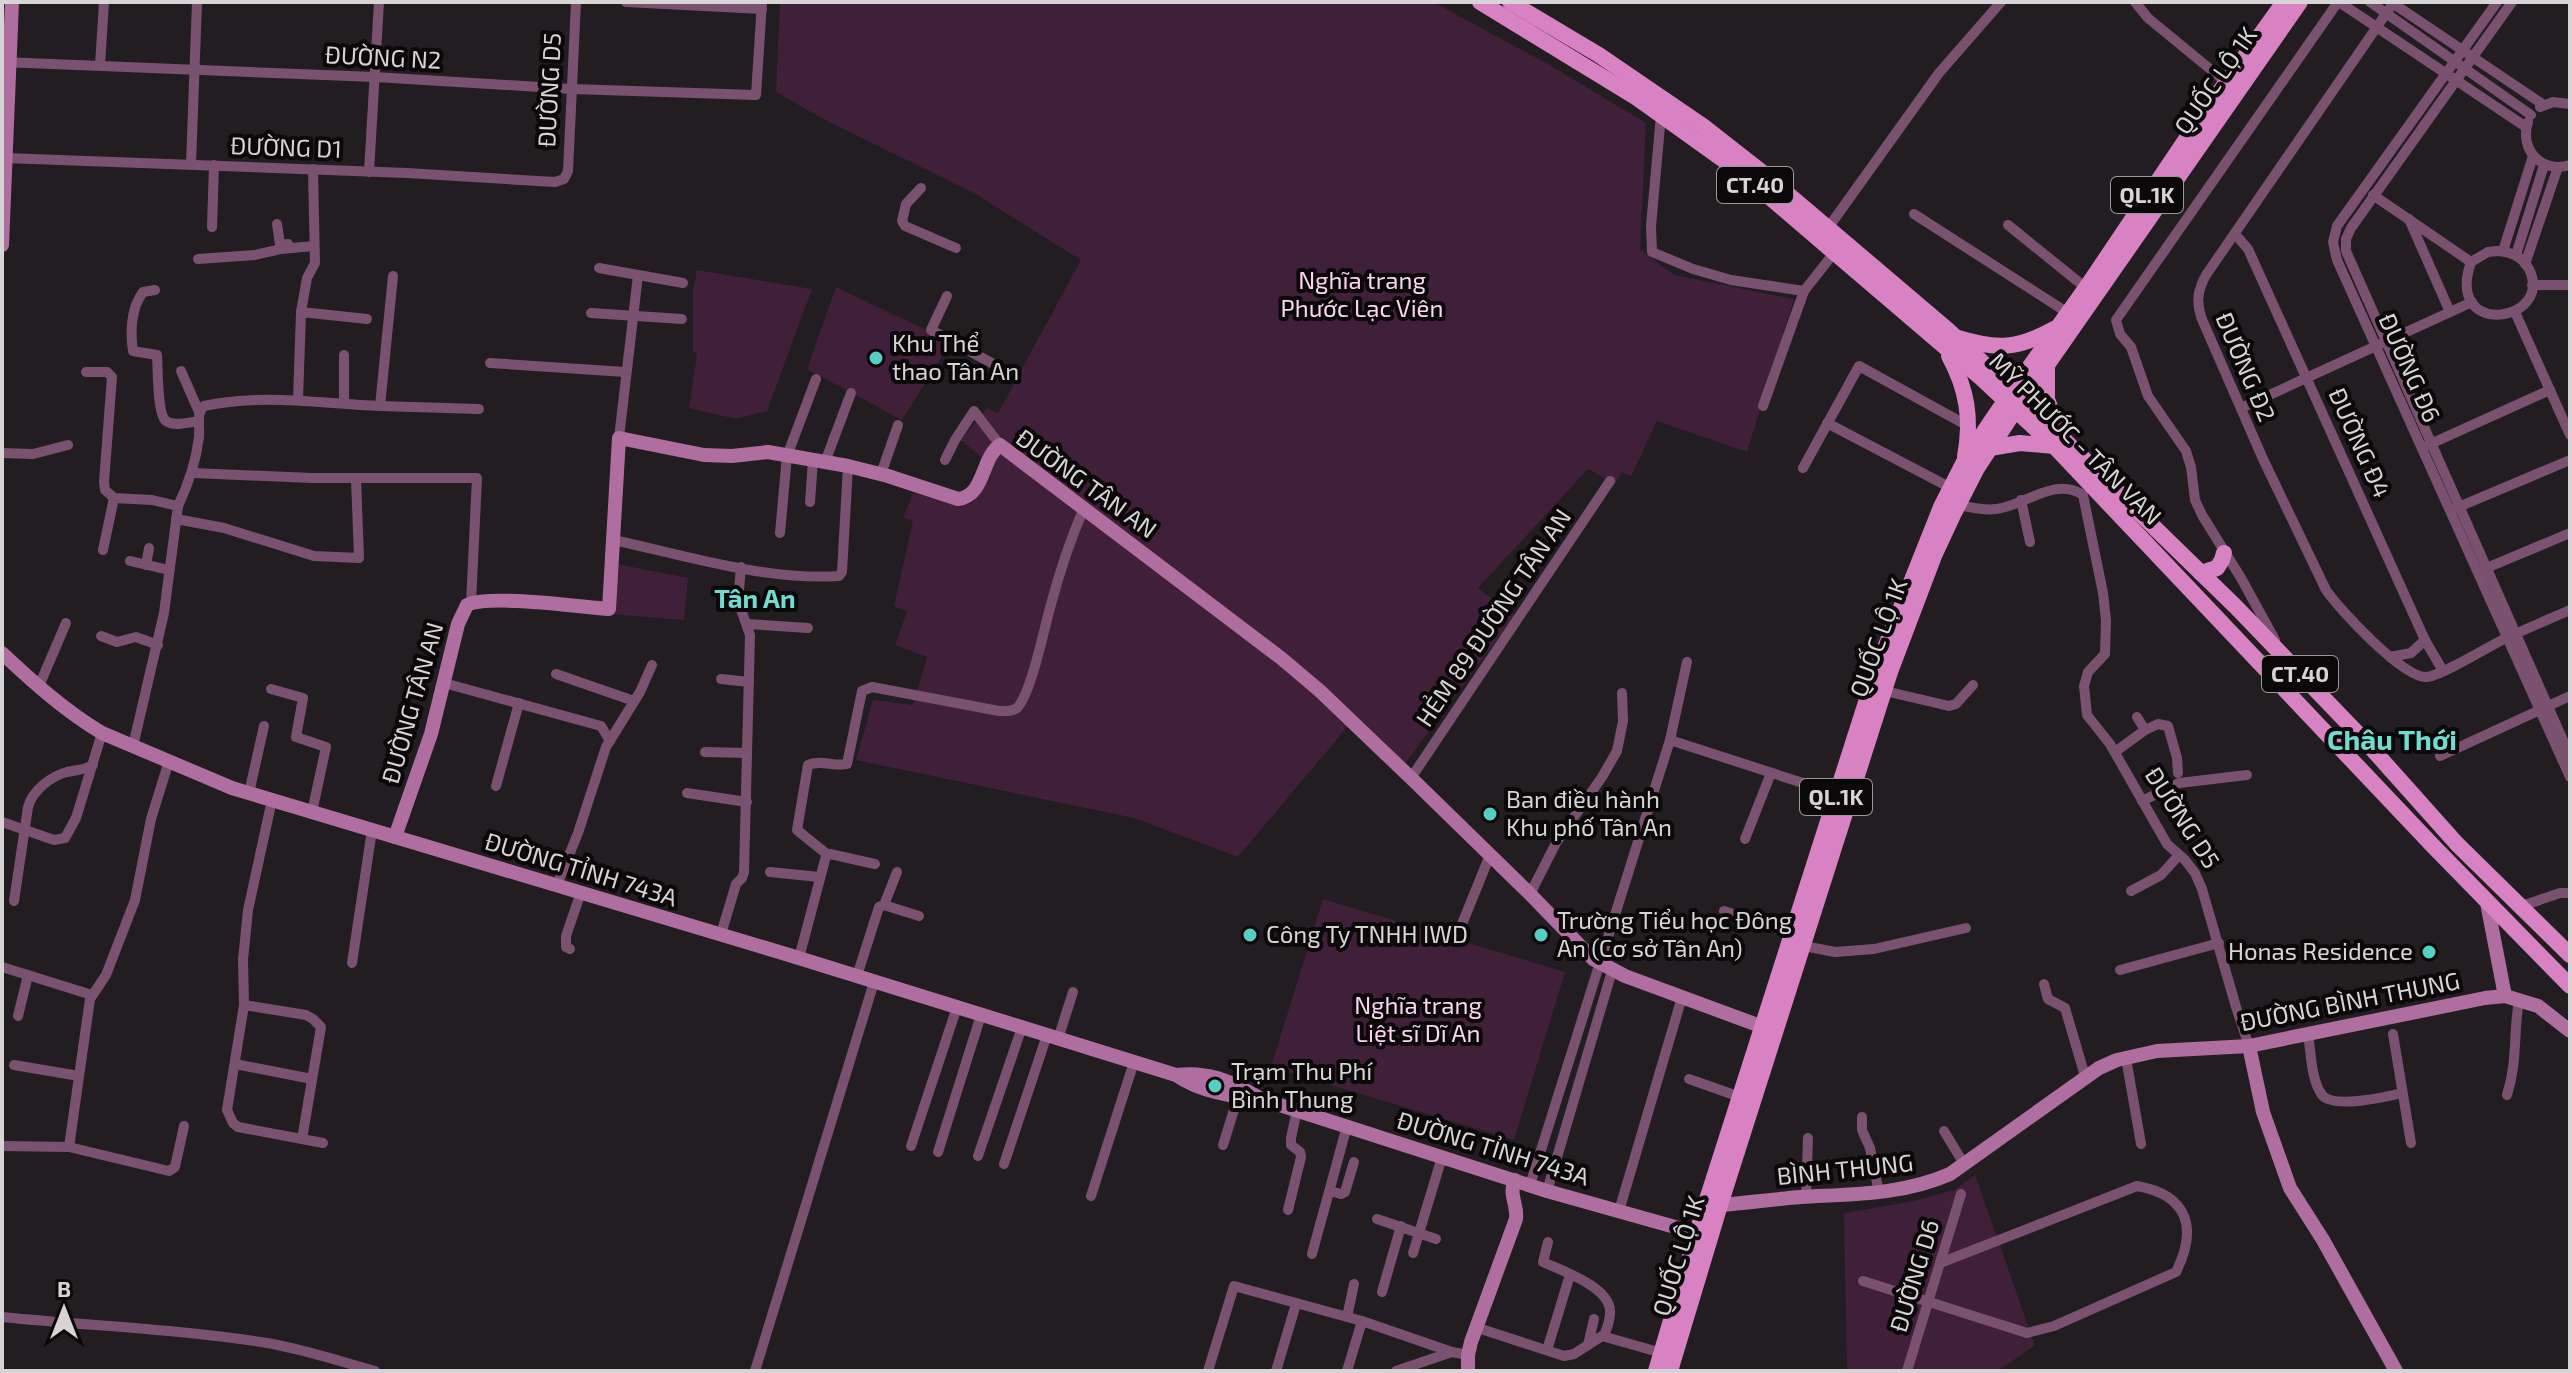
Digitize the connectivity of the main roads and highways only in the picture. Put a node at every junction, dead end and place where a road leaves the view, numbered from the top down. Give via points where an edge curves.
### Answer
1 (1480, 2) edge
2 (1510, 2) edge
3 (2284, 2) edge
4 (2300, 2) edge
5 (2063, 320) junction
6 (1950, 342) junction
7 (2047, 366) junction
8 (2014, 400) junction
9 (2058, 441) junction
10 (1990, 448) junction
11 (1964, 462) junction
12 (2224, 553) road end
13 (2201, 573) junction
14 (2519, 907) junction
15 (2502, 919) junction
16 (1799, 940) junction
17 (2570, 955) edge
18 (2570, 986) edge
19 (1770, 1029) junction
20 (1712, 1207) junction
21 (1704, 1235) junction
22 (1656, 1371) edge
23 (1670, 1371) edge

1 - 6 main road, MỸ PHƯỚC - TÂN VẠN / CT.40 via 1661,115 1739,171
2 - 6 main road, MỸ PHƯỚC - TÂN VẠN / CT.40 via 1703,126 1828,228
3 - 5 main road, QUỐC LỘ 1K / QL.1K
4 - 7 main road, QUỐC LỘ 1K / QL.1K
5 - 6 main road via 2024,344
5 - 8 main road, QUỐC LỘ 1K / QL.1K
6 - 8 main road, MỸ PHƯỚC - TÂN VẠN / CT.40
6 - 11 main road via 1970,427
7 - 8 main road, QUỐC LỘ 1K / QL.1K
7 - 9 main road via 2047,399
8 - 9 main road, MỸ PHƯỚC - TÂN VẠN / CT.40
8 - 10 main road, QUỐC LỘ 1K / QL.1K
8 - 11 main road, QUỐC LỘ 1K / QL.1K
9 - 10 main road
9 - 13 main road, MỸ PHƯỚC - TÂN VẠN / CT.40
9 - 15 main road, MỸ PHƯỚC - TÂN VẠN / CT.40 via 2101,496
10 - 16 main road, QUỐC LỘ 1K / QL.1K via 1934,556
11 - 16 main road, QUỐC LỘ 1K / QL.1K via 1929,534 1877,668
12 - 13 main road via 2217,568
13 - 14 main road, MỸ PHƯỚC - TÂN VẠN / CT.40
14 - 15 main road
14 - 17 main road, MỸ PHƯỚC - TÂN VẠN / CT.40
15 - 18 main road, MỸ PHƯỚC - TÂN VẠN / CT.40
16 - 19 main road, QUỐC LỘ 1K / QL.1K
19 - 20 main road, QUỐC LỘ 1K / QL.1K
19 - 20 main road, QUỐC LỘ 1K / QL.1K via 1740,1097
20 - 21 main road, QUỐC LỘ 1K / QL.1K
21 - 22 main road, QUỐC LỘ 1K / QL.1K
21 - 23 main road, QUỐC LỘ 1K / QL.1K

